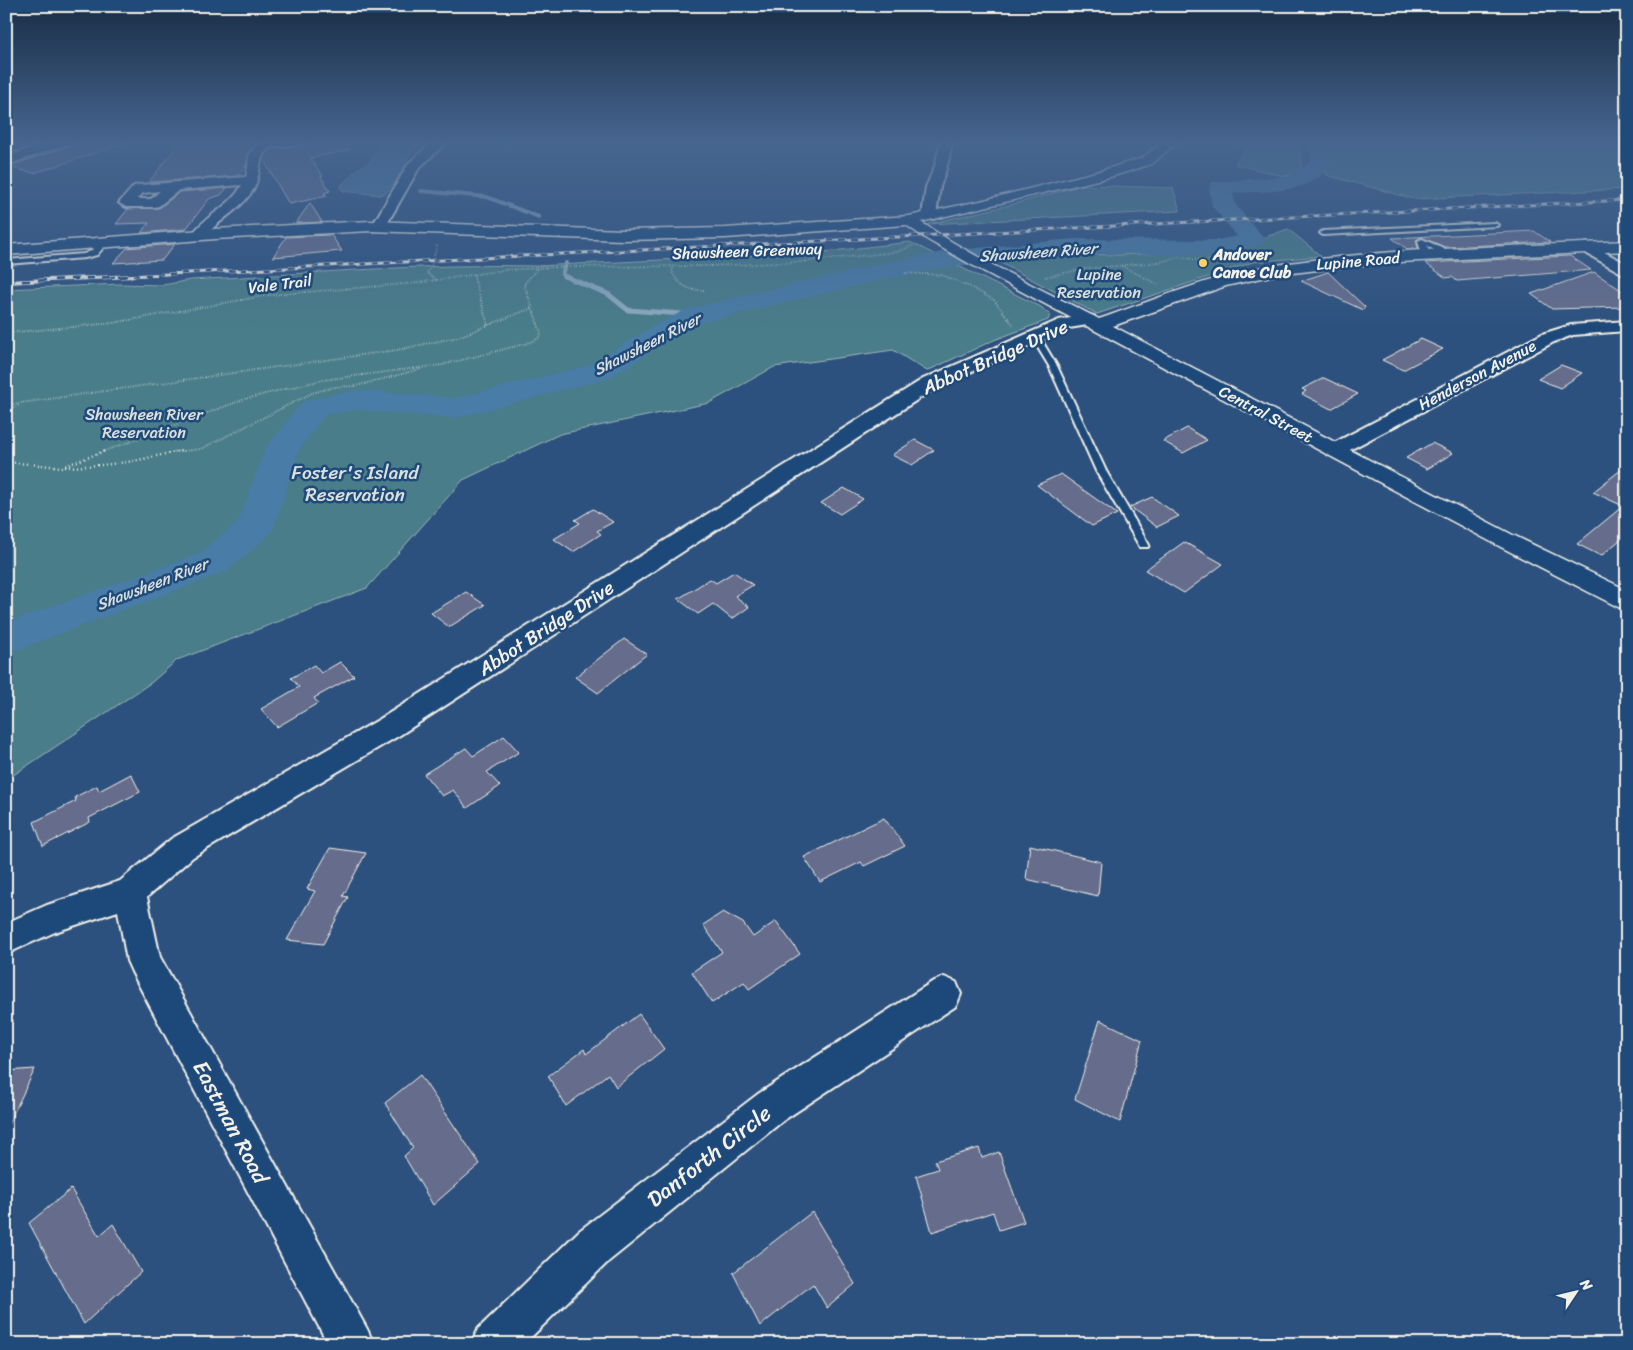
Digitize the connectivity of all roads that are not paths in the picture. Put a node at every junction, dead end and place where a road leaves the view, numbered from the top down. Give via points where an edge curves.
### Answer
1 (234, 203) edge
2 (392, 203) edge
3 (931, 203) edge
4 (984, 203) edge
5 (222, 214) junction
6 (930, 216) junction
7 (909, 220) junction
8 (1495, 225) dead end
9 (379, 226) junction
10 (1406, 230) junction
11 (1323, 233) dead end
12 (215, 234) junction
13 (198, 236) junction
14 (103, 243) junction
15 (1627, 246) edge
16 (1424, 248) junction
17 (1587, 248) junction
18 (6, 250) edge
19 (6, 262) edge
20 (1627, 272) edge
21 (1093, 323) junction
22 (1627, 326) edge
23 (1031, 339) junction
24 (1335, 450) junction
25 (1144, 545) dead end
26 (1627, 601) edge
27 (130, 892) junction
28 (6, 939) edge
29 (944, 994) dead end
30 (352, 1344) edge
31 (493, 1344) edge

1 - 5 street
2 - 9 street
3 - 6 street
4 - 6 main road
5 - 12 street via 223,219
5 - 13 street via 211,220
6 - 7 main road
7 - 9 main road via 715,234 622,235
7 - 21 main road, Central Street via 954,249
8 - 10 lane
9 - 12 main road
10 - 11 lane
10 - 16 lane
12 - 13 main road
13 - 14 main road
14 - 18 main road
14 - 19 lane via 94,253 85,256
15 - 17 main road, Lupine Road
16 - 17 main road, Lupine Road via 1449,254
16 - 21 main road, Lupine Road via 1275,270 1221,282
17 - 20 street
21 - 23 street, Abbot Bridge Drive via 1065,324
21 - 24 main road, Central Street
22 - 24 street, Henderson Avenue via 1571,330 1548,338
23 - 25 lane via 1053,366 1101,471
23 - 27 street, Abbot Bridge Drive via 930,382 390,727 182,848
24 - 26 main road, Central Street
27 - 28 street, Abbot Bridge Drive via 47,920
27 - 30 street, Eastman Road via 144,961
29 - 31 street, Danforth Circle via 771,1107 594,1246

